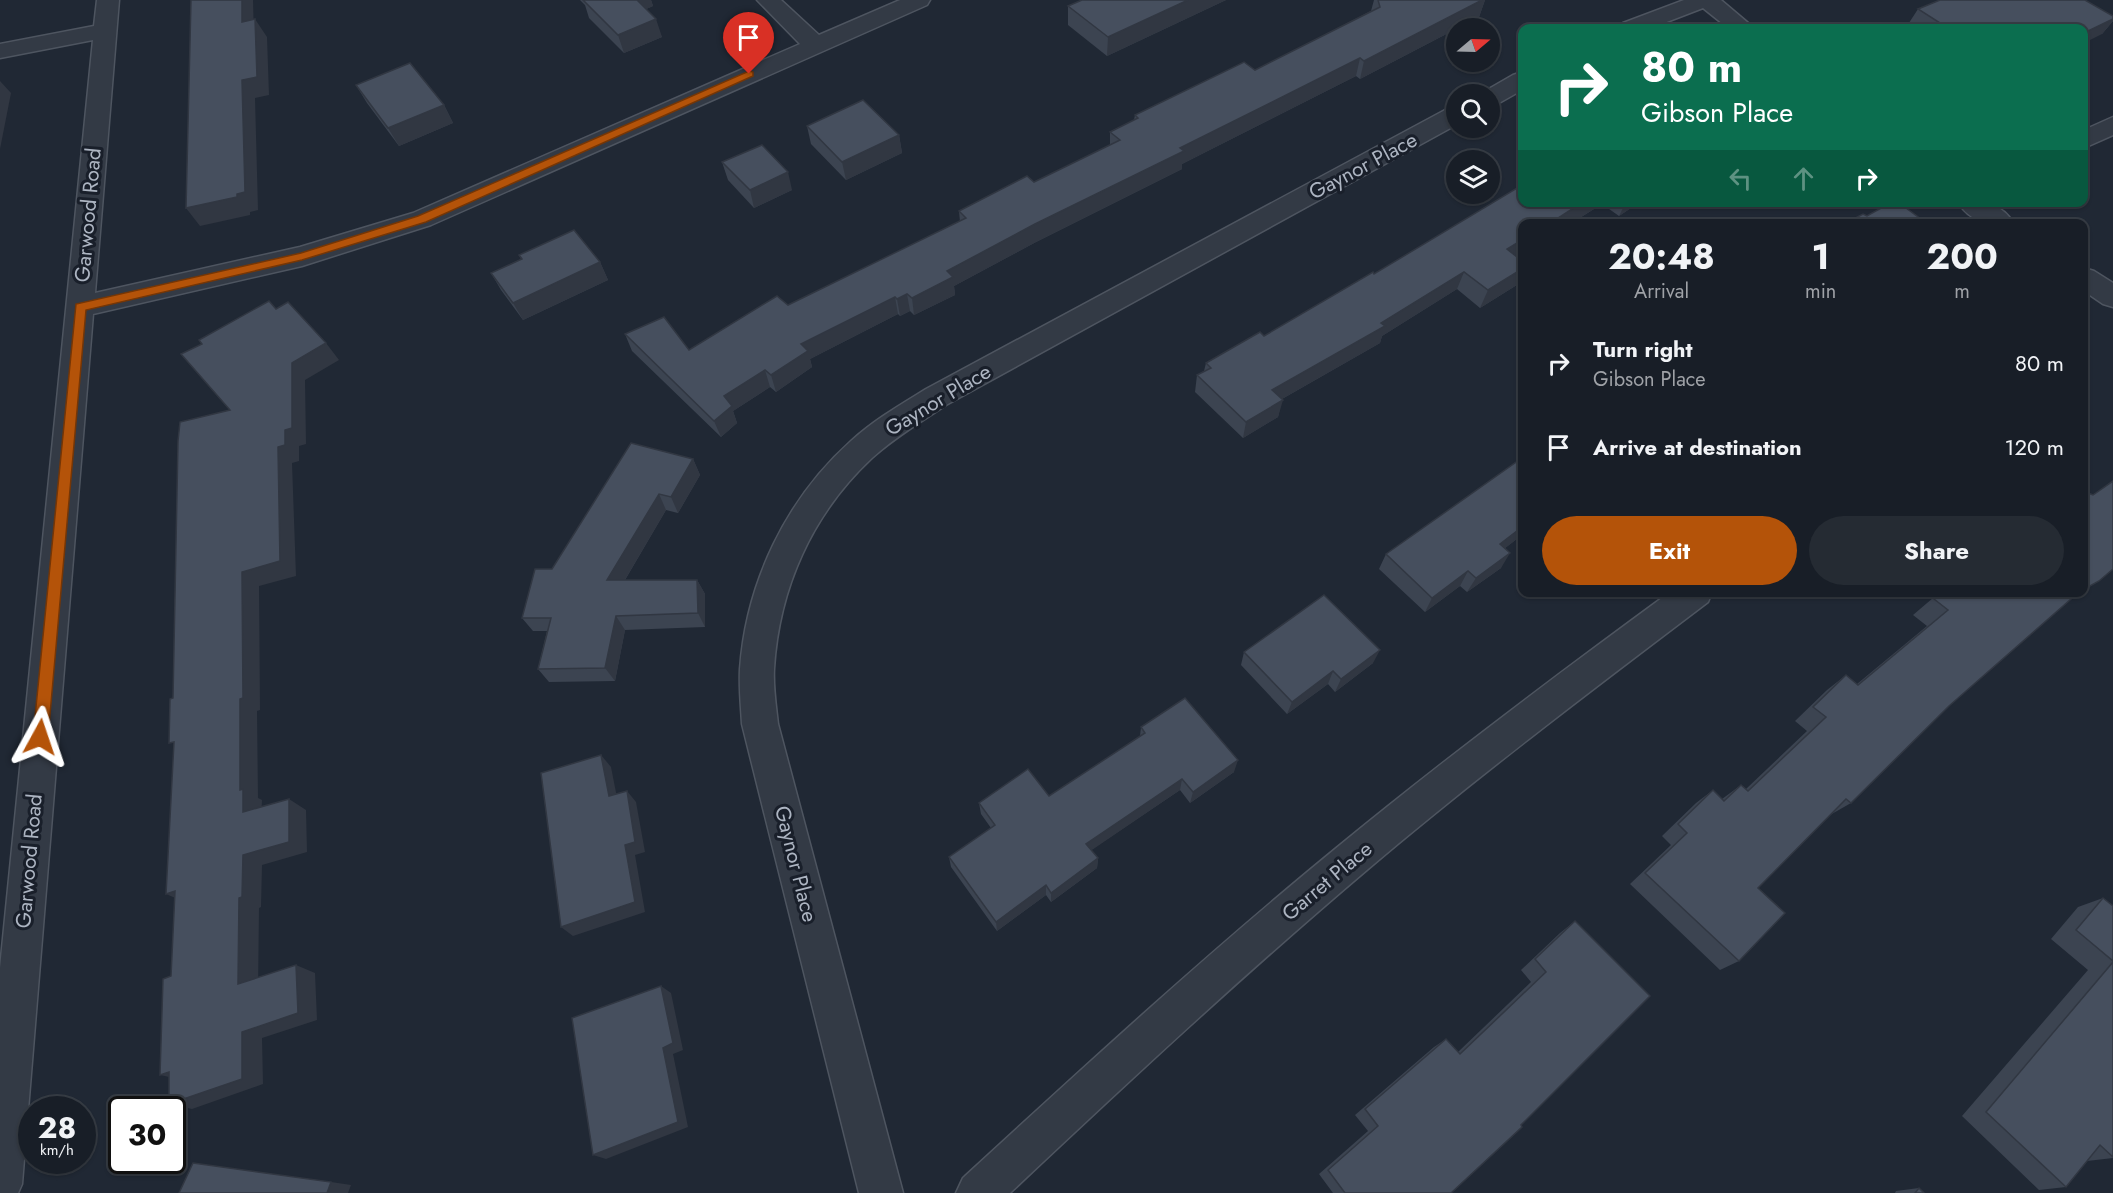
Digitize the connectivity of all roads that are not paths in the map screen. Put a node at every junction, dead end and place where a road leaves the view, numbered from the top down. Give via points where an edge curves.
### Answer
1 (768, 0) edge
2 (919, 0) edge
3 (1706, 0) edge
4 (106, 16) edge
5 (1642, 24) edge
6 (1737, 24) edge
7 (815, 45) junction
8 (0, 51) edge
9 (1518, 82) edge
10 (1500, 92) edge
11 (1446, 120) edge
12 (2113, 125) edge
13 (2088, 138) edge
14 (80, 307) junction
15 (1689, 597) edge
16 (6, 1063) edge
17 (0, 1184) edge
18 (881, 1193) edge
19 (978, 1193) edge

1 - 7 street
2 - 7 street
3 - 5 street
3 - 6 street
4 - 8 street
4 - 14 street, Garwood Road
7 - 14 street via 422,219 302,256
9 - 10 street
11 - 18 street, Gaynor Place via 936,397 889,427 851,460 806,514 780,563 763,617 757,669 760,724
12 - 13 street
14 - 16 street, Garwood Road
15 - 19 street, Garret Place via 1543,705 1354,857 1140,1042
16 - 17 street, Garwood Road

